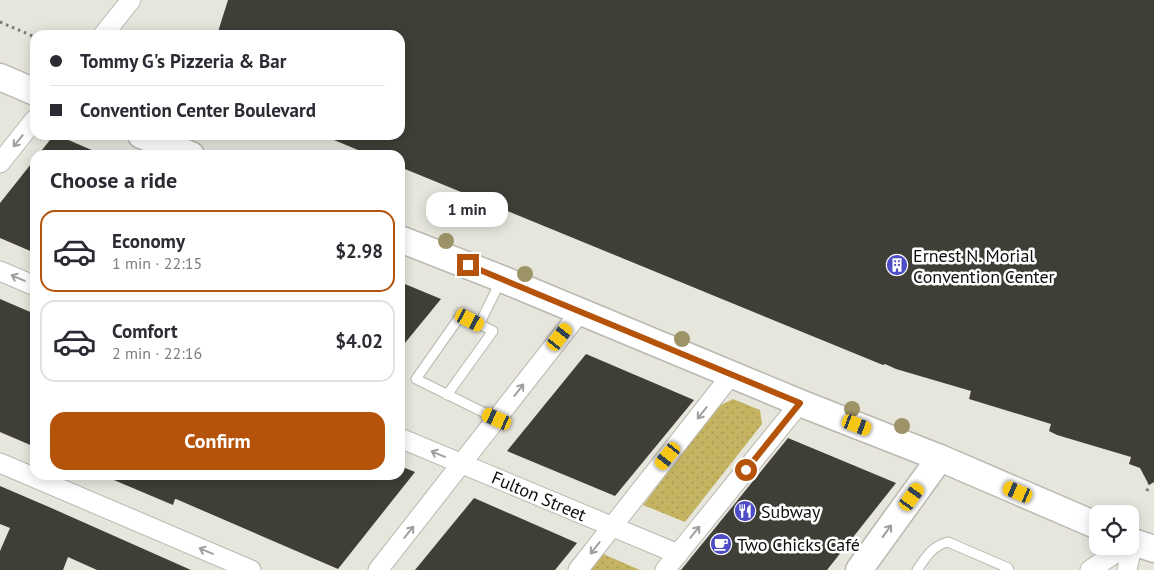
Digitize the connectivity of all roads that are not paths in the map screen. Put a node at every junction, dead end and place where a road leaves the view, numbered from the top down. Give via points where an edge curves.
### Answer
1 (131, 0) edge
2 (107, 30) edge
3 (0, 77) edge
4 (30, 90) edge
5 (30, 126) edge
6 (154, 140) edge
7 (178, 150) edge
8 (0, 163) edge
9 (405, 241) edge
10 (0, 271) edge
11 (502, 279) junction
12 (30, 284) edge
13 (581, 311) junction
14 (479, 324) junction
15 (732, 374) junction
16 (447, 395) junction
17 (800, 403) junction
18 (497, 419) junction
19 (405, 440) edge
20 (940, 458) junction
21 (0, 463) edge
22 (462, 464) junction
23 (30, 476) edge
24 (40, 480) edge
25 (1089, 522) edge
26 (612, 526) junction
27 (678, 554) junction
28 (1116, 555) edge
29 (1132, 555) edge
30 (251, 570) edge
31 (378, 570) edge
32 (578, 570) edge
33 (665, 570) edge
34 (858, 570) edge
35 (917, 570) edge
36 (1009, 570) edge
37 (1090, 570) edge
38 (1127, 570) edge

1 - 2 street
3 - 4 street
5 -> 8 street
6 - 7 street
9 - 11 street
12 -> 10 street
11 - 13 street
11 - 14 lane
13 - 15 street
18 -> 13 street
14 - 16 lane via 493,331
14 - 16 lane via 461,315 416,379
15 - 17 street
15 -> 26 street
16 - 18 lane
17 - 20 street
27 -> 17 street
18 - 22 street
22 -> 19 street, Fulton Street
20 - 25 street
34 -> 20 street
23 -> 21 street
22 - 26 street, Fulton Street
31 -> 22 street
30 -> 24 street
26 - 27 street, Fulton Street
26 -> 32 street
27 - 33 street
28 - 37 street
29 - 38 street
35 - 36 lane via 933,548 948,542

